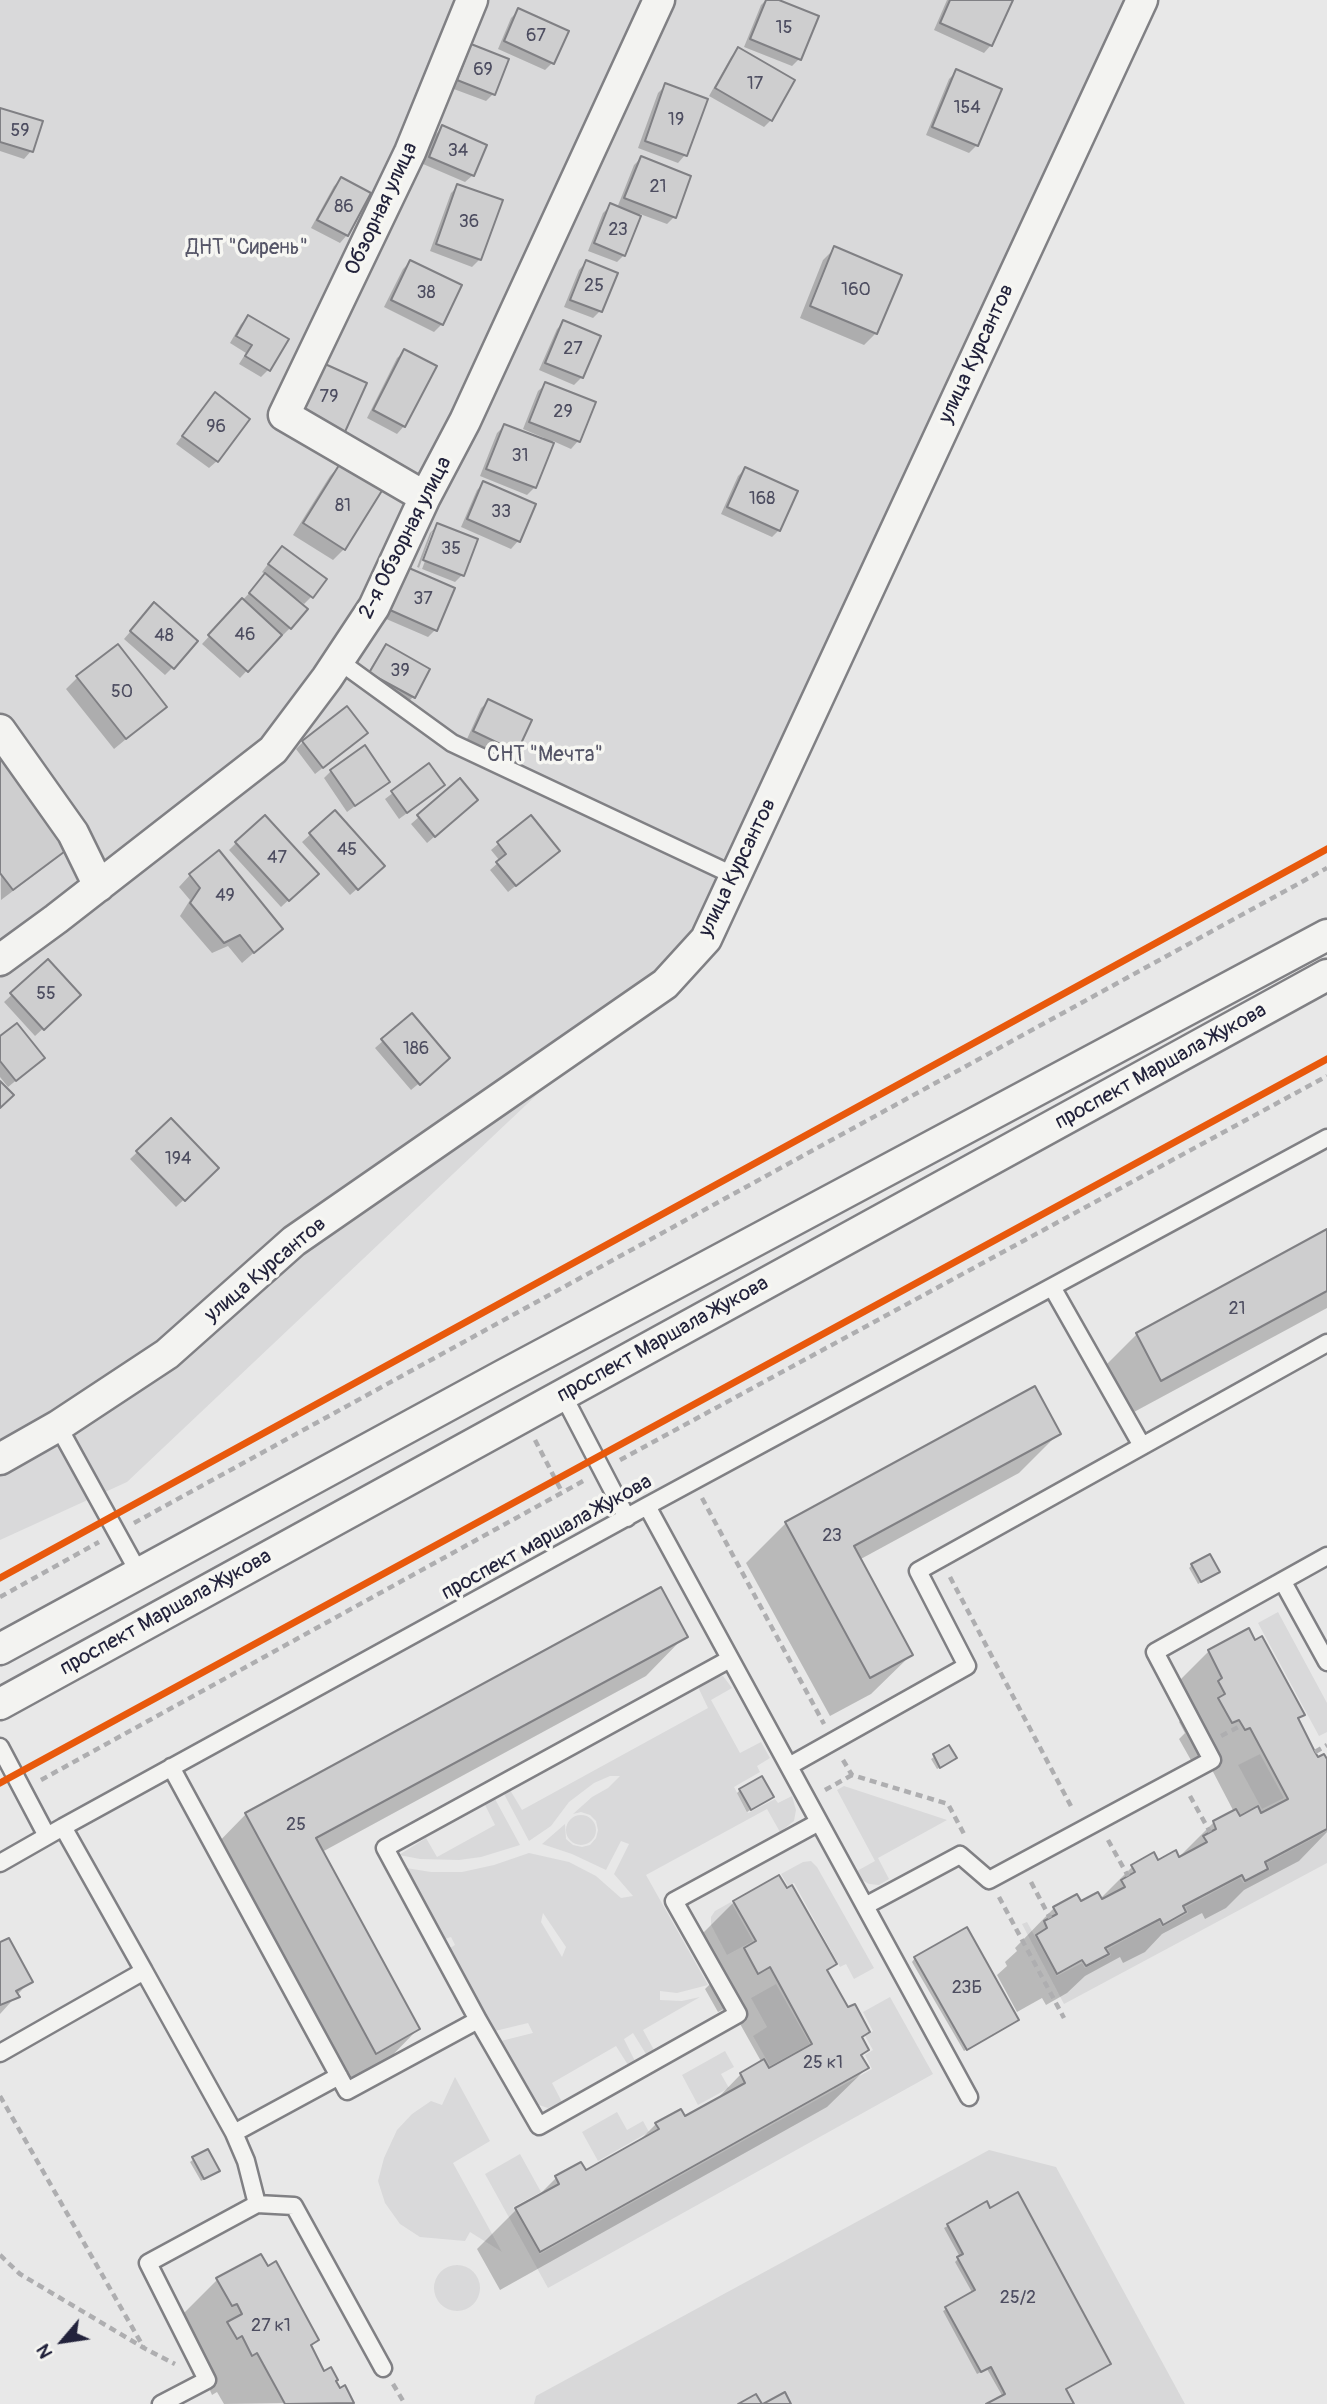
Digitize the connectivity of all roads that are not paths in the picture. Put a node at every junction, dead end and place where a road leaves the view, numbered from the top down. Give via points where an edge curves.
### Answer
1 (472, 0) edge
2 (659, 0) edge
3 (1142, 0) edge
4 (425, 497) junction
5 (339, 660) junction
6 (0, 730) edge
7 (735, 876) junction
8 (99, 886) junction
9 (1327, 935) edge
10 (0, 960) edge
11 (1327, 975) edge
12 (1327, 1138) edge
13 (1052, 1287) junction
14 (1327, 1343) edge
15 (563, 1395) junction
16 (58, 1426) junction
17 (1141, 1444) junction
18 (0, 1459) edge
19 (647, 1506) junction
20 (627, 1518) junction
21 (1327, 1556) edge
22 (139, 1573) junction
23 (1283, 1582) junction
24 (0, 1649) edge
25 (730, 1659) junction
26 (1327, 1662) edge
27 (0, 1704) edge
28 (0, 1747) edge
29 (789, 1766) junction
30 (171, 1767) junction
31 (820, 1822) junction
32 (63, 1827) junction
33 (47, 1836) junction
34 (0, 1863) edge
35 (865, 1906) junction
36 (144, 1971) junction
37 (478, 2020) junction
38 (0, 2053) edge
39 (339, 2076) junction
40 (969, 2096) dead end
41 (234, 2133) junction
42 (257, 2204) junction
43 (383, 2368) dead end
44 (161, 2404) edge

1 - 4 street, Обзорная улица via 410,152 285,415
2 - 4 street, 2-я Обзорная улица via 466,421
3 - 7 street, улица Курсантов
4 - 5 street, 2-я Обзорная улица via 374,607
5 - 7 lane via 452,743
5 - 8 street, 2-я Обзорная улица via 274,750
6 - 8 street via 73,833
7 - 16 street, улица Курсантов via 706,939 664,985 294,1241 167,1354
8 - 10 street, 2-я Обзорная улица
9 - 22 street, проспект Маршала Жукова
11 - 15 street, проспект Маршала Жукова
12 - 13 lane, проспект маршала Жукова
13 - 17 lane
13 - 19 lane, проспект маршала Жукова
14 - 17 lane
15 - 20 lane
15 - 27 street, проспект Маршала Жукова
16 - 18 street, улица Курсантов
16 - 22 lane
17 - 29 lane via 918,1571 967,1666
19 - 20 lane, проспект маршала Жукова
19 - 25 lane
20 - 30 lane, проспект маршала Жукова
21 - 23 lane
22 - 24 street, проспект Маршала Жукова
23 - 26 lane
23 - 35 lane via 1155,1652 1212,1760 989,1880 960,1855
25 - 29 lane
25 - 37 lane via 385,1848
28 - 33 lane
29 - 31 lane
30 - 32 lane, проспект маршала Жукова
30 - 39 lane
31 - 35 lane
31 - 37 lane via 674,1901 738,2014 539,2126
32 - 33 lane, проспект маршала Жукова
32 - 36 lane
33 - 34 lane, проспект маршала Жукова
35 - 40 lane
36 - 38 lane
36 - 41 lane
37 - 39 lane via 347,2091
39 - 41 lane
41 - 42 lane
42 - 43 lane via 294,2207
42 - 44 lane via 148,2263 207,2380

